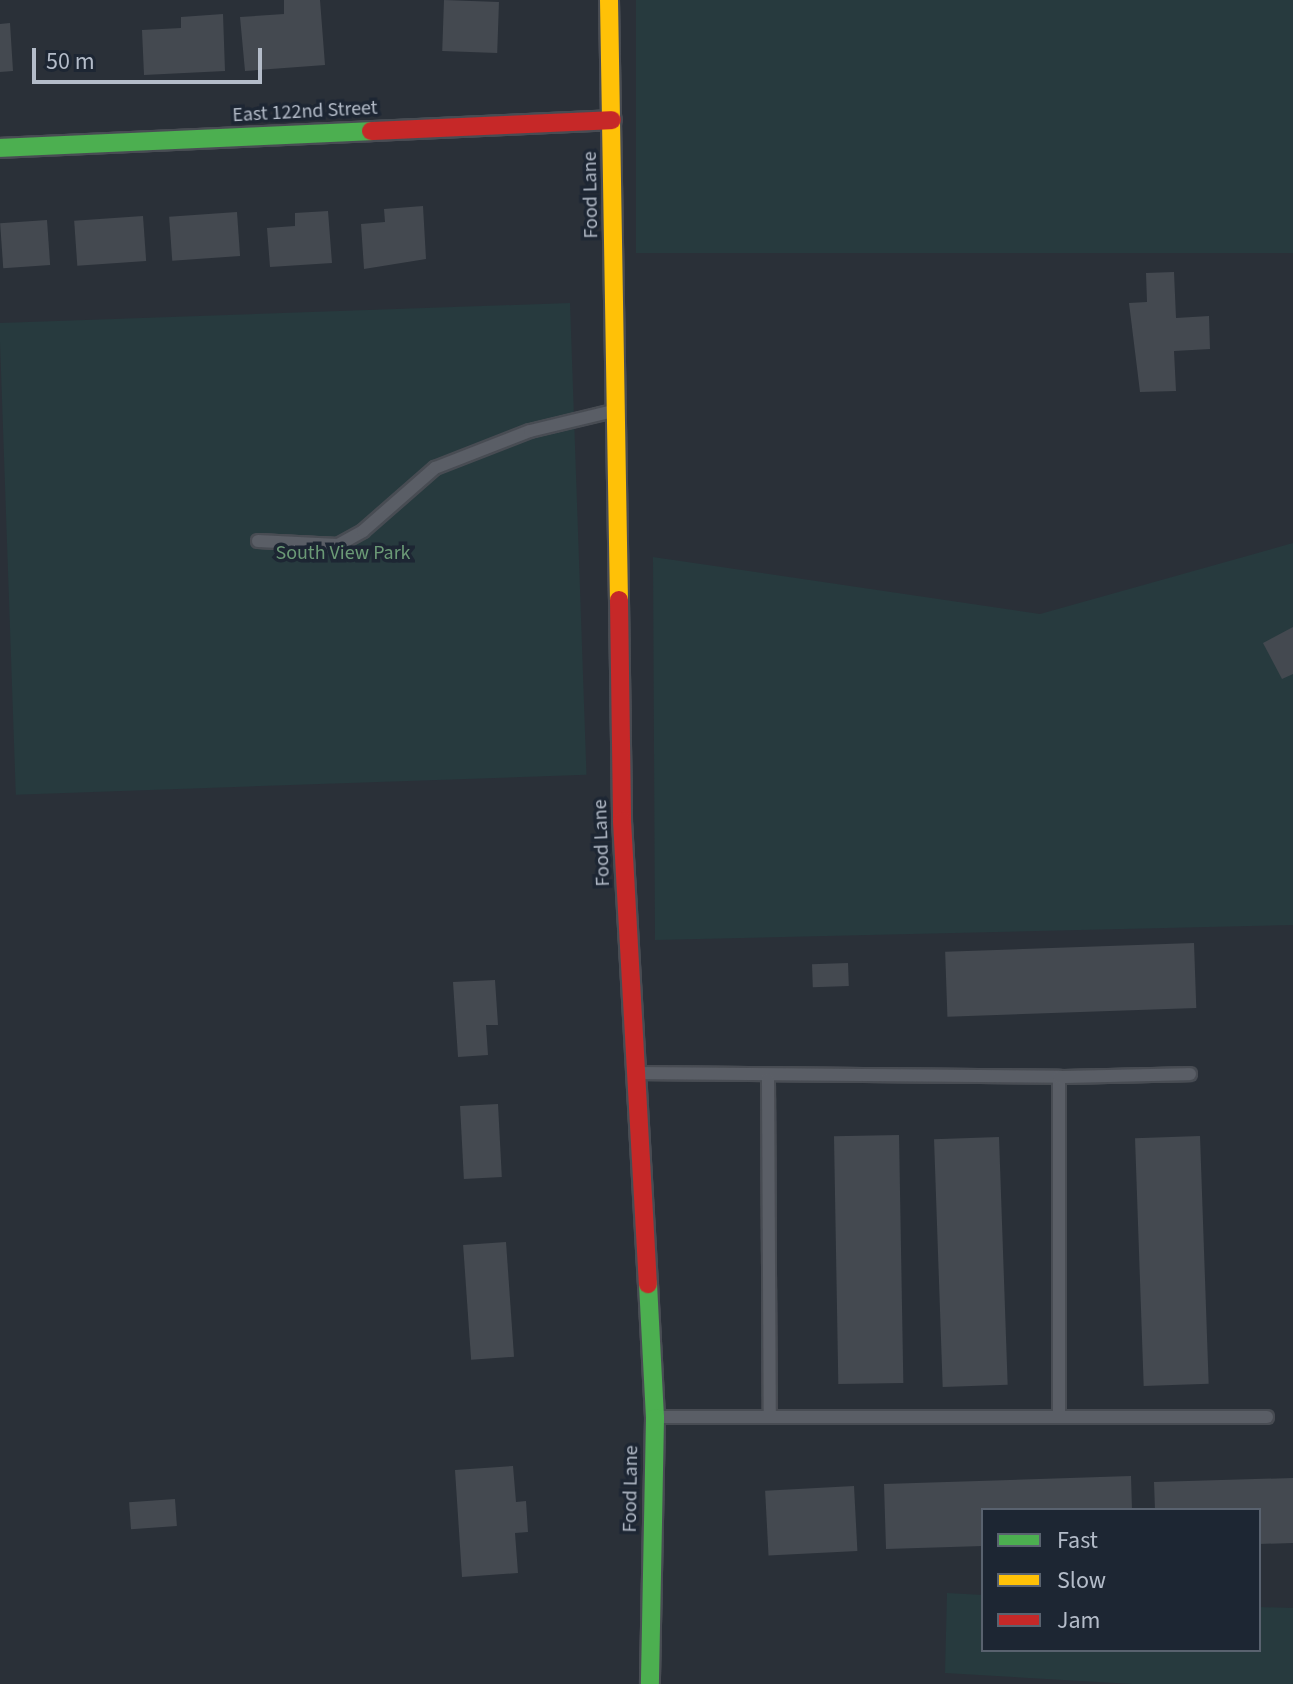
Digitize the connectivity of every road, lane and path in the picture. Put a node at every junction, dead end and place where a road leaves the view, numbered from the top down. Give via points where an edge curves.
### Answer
1 (609, 0) edge
2 (612, 120) junction
3 (0, 148) edge
4 (616, 410) junction
5 (258, 541) dead end
6 (633, 1073) junction
7 (1190, 1074) dead end
8 (1059, 1077) junction
9 (768, 1079) junction
10 (770, 1413) junction
11 (1059, 1415) junction
12 (1267, 1417) dead end
13 (655, 1418) junction
14 (650, 1684) edge

1 - 2 street, Food Lane
2 - 3 street, East 122nd Street
2 - 4 street, Food Lane
4 - 5 lane via 530,431 435,468 363,531 338,545
4 - 6 street, Food Lane
6 - 9 lane
6 - 13 street, Food Lane
7 - 8 lane
8 - 9 lane
8 - 11 lane
9 - 10 lane
10 - 11 lane
10 - 13 lane
11 - 12 lane
13 - 14 street, Food Lane

